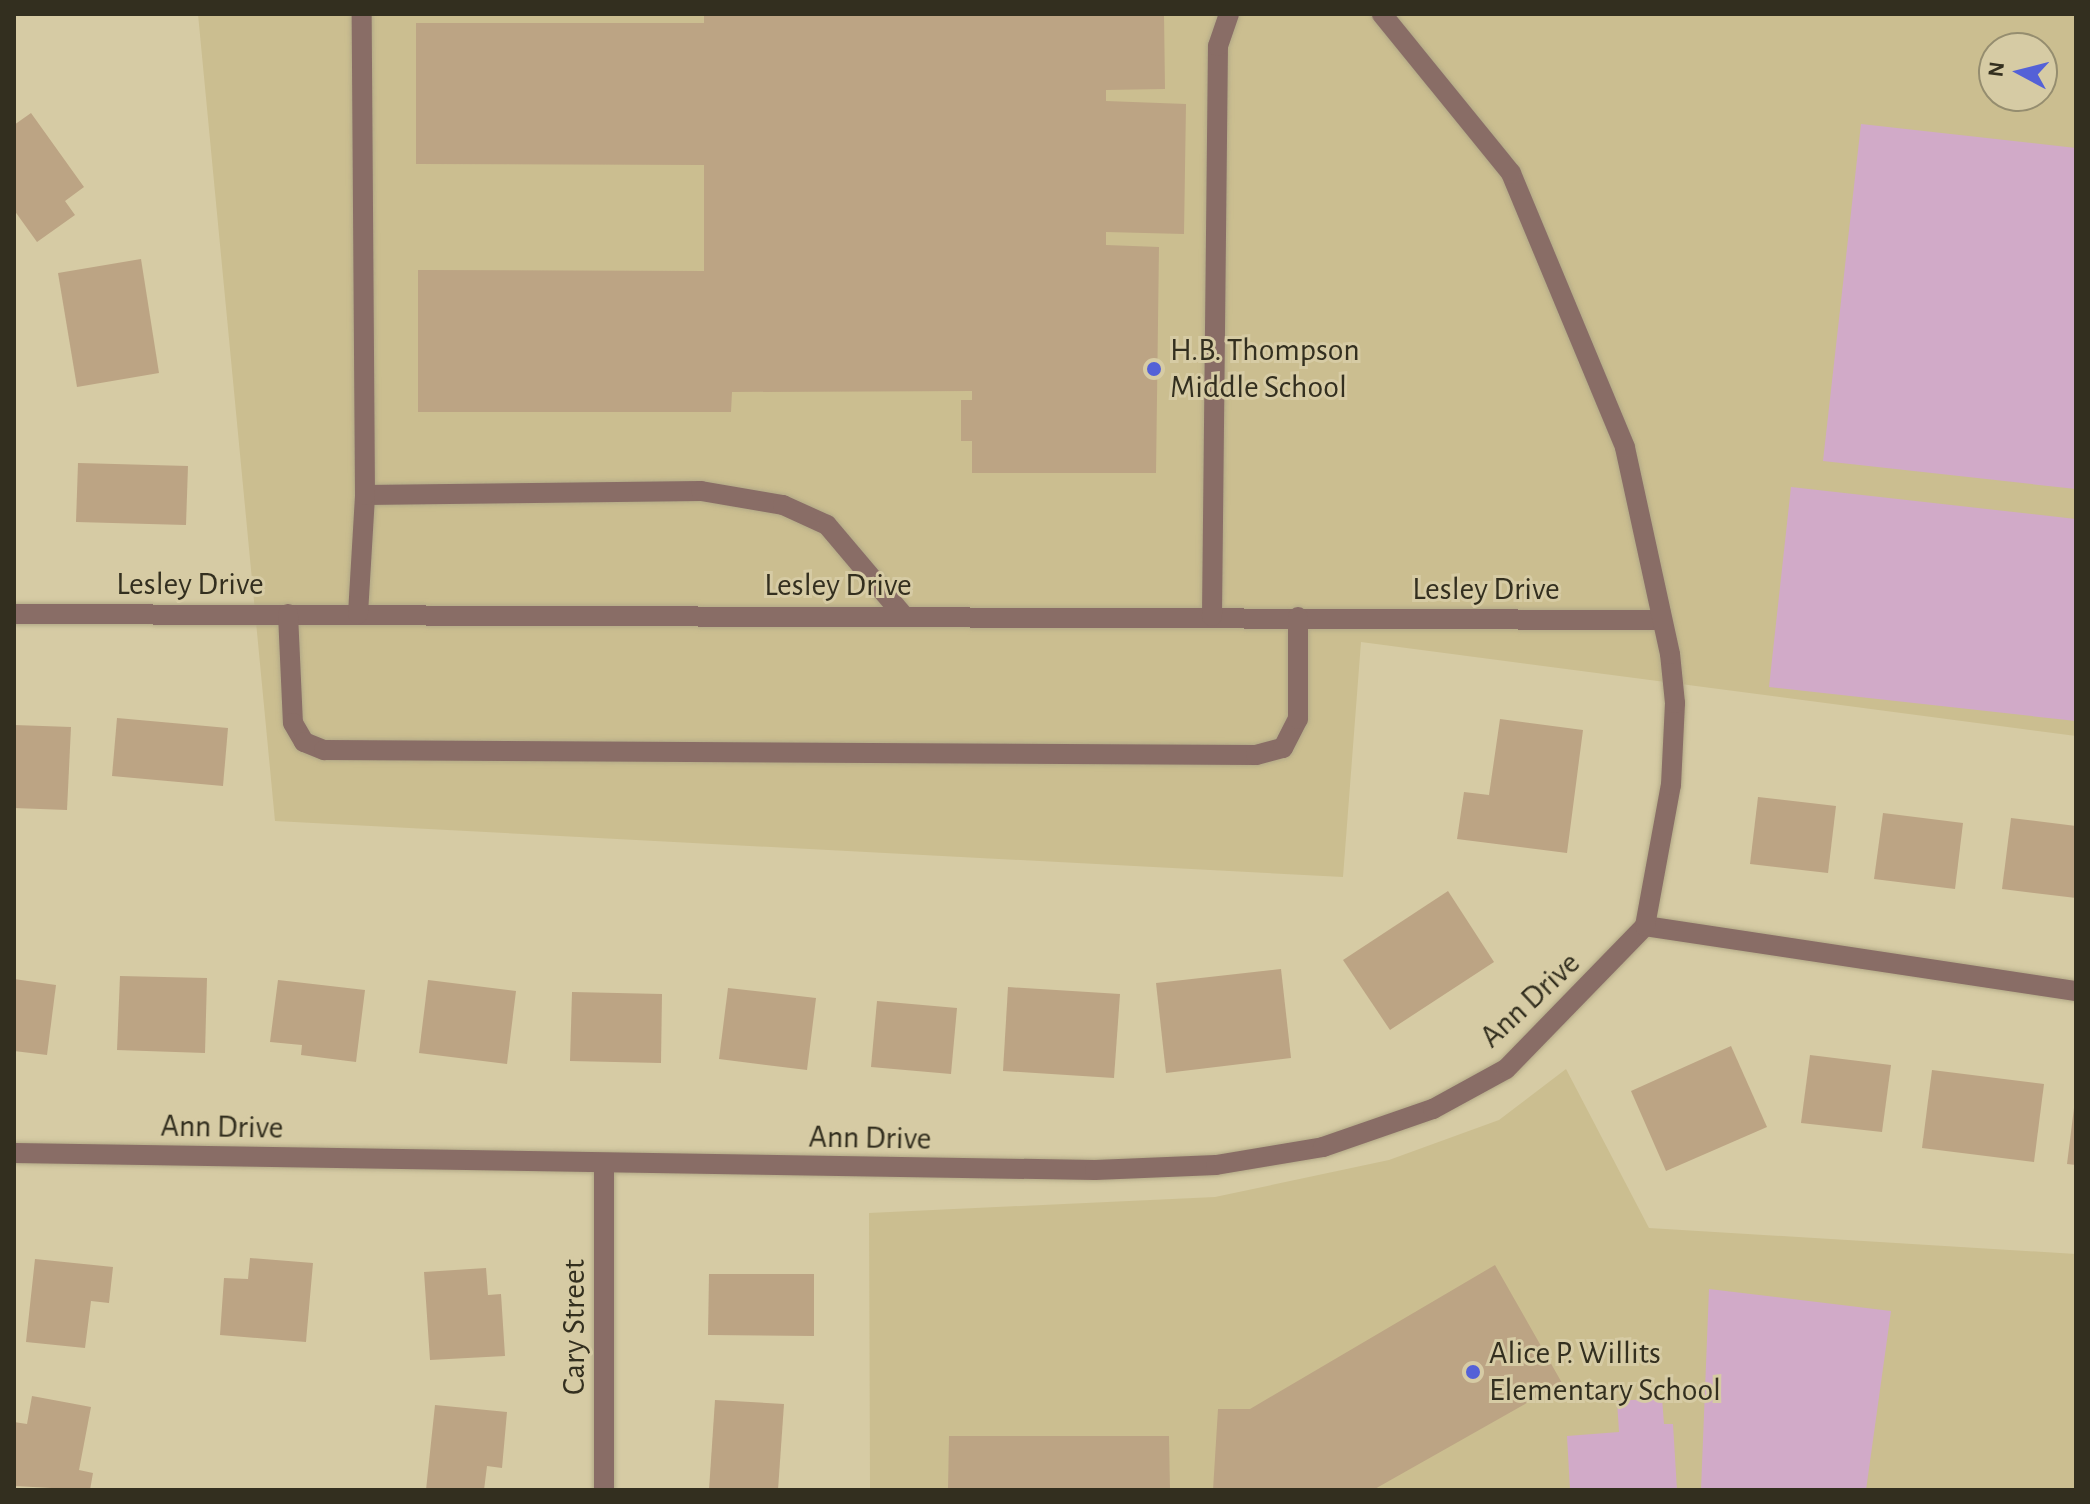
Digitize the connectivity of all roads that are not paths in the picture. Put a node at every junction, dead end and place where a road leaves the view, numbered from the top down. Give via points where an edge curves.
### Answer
1 (362, 14) edge
2 (1229, 14) edge
3 (1382, 14) edge
4 (365, 495) junction
5 (14, 614) edge
6 (288, 614) junction
7 (358, 614) junction
8 (903, 615) junction
9 (1212, 616) junction
10 (1298, 617) junction
11 (1662, 620) junction
12 (1645, 926) junction
13 (2076, 991) edge
14 (14, 1153) edge
15 (604, 1165) junction
16 (604, 1490) edge

1 - 4 street
2 - 9 street via 1218,46
3 - 11 street via 1511,173 1625,447
4 - 7 street
4 - 8 street via 701,491 783,505 827,525
5 - 6 street, Lesley Drive
6 - 7 street, Lesley Drive
6 - 10 street via 293,723 304,742 324,750 1256,755 1283,748 1298,719
7 - 8 street, Lesley Drive
8 - 9 street, Lesley Drive
9 - 10 street, Lesley Drive
10 - 11 street, Lesley Drive
11 - 12 street via 1675,703 1671,785
12 - 13 street
12 - 15 street, Ann Drive via 1506,1069 1433,1109 1323,1147 1216,1165 1095,1170
14 - 15 street, Ann Drive
15 - 16 street, Cary Street

